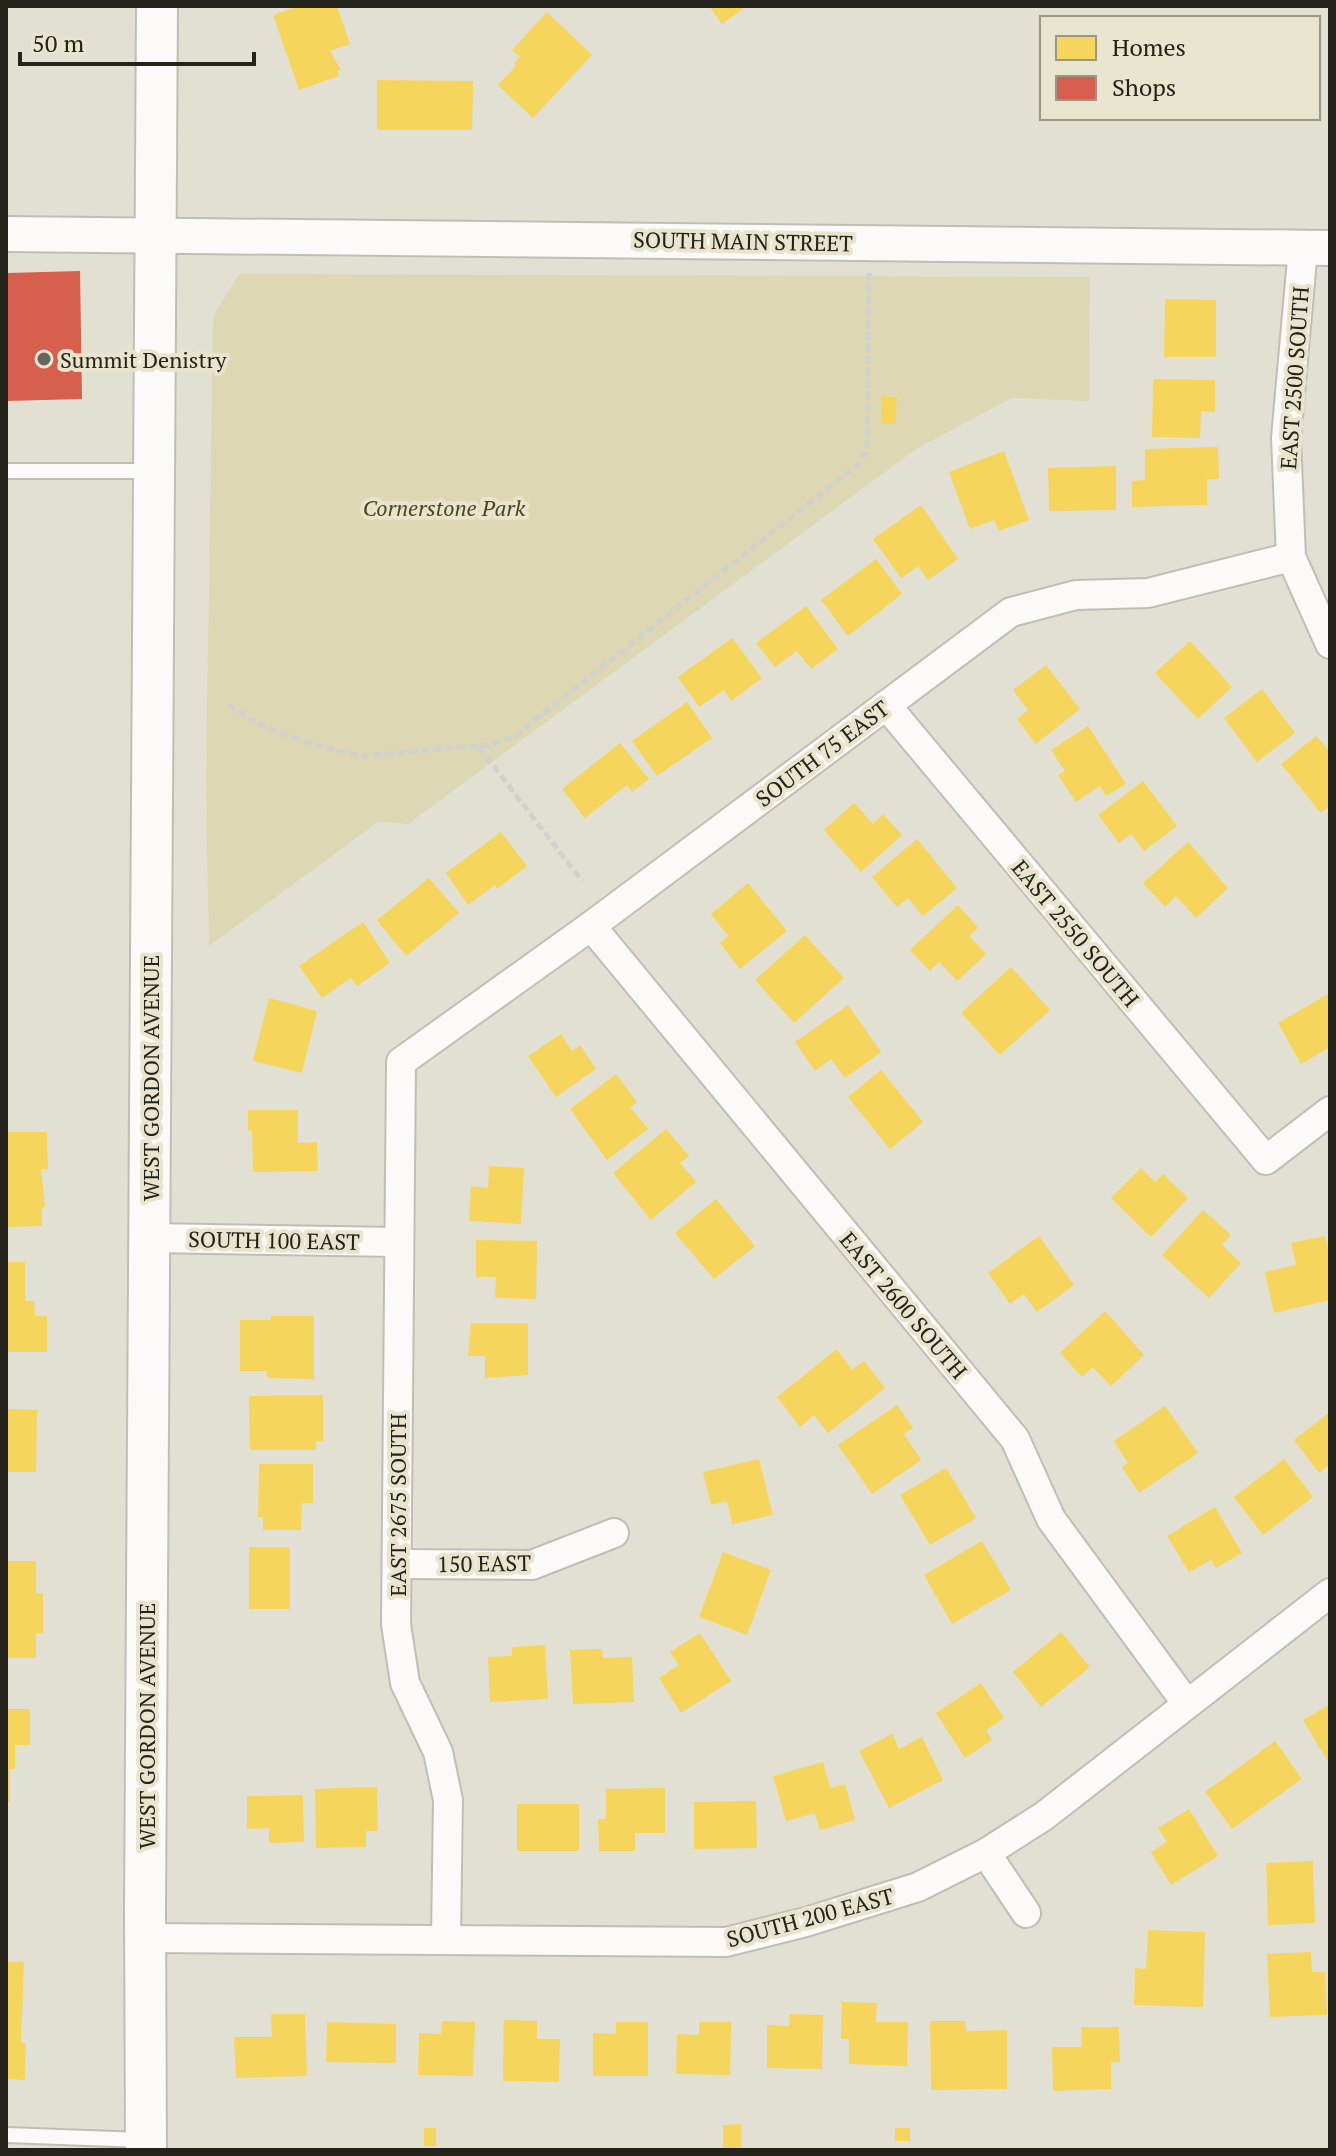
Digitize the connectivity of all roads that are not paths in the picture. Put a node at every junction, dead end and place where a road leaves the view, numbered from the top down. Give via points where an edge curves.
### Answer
1 (157, 6) edge
2 (6, 234) edge
3 (157, 235) junction
4 (1316, 248) edge
5 (6, 471) edge
6 (155, 471) junction
7 (1291, 557) junction
8 (1330, 644) edge
9 (886, 705) junction
10 (591, 926) junction
11 (401, 1062) joint
12 (1330, 1111) edge
13 (149, 1238) junction
14 (398, 1242) junction
15 (614, 1533) dead end
16 (398, 1564) junction
17 (1330, 1593) edge
18 (1187, 1704) junction
19 (986, 1853) junction
20 (1026, 1913) dead end
21 (145, 1938) junction
22 (446, 1938) junction
23 (6, 2135) edge
24 (146, 2145) edge

1 - 3 main road, WEST GORDON AVENUE
2 - 3 street, SOUTH MAIN STREET
3 - 4 street, SOUTH MAIN STREET
3 - 6 main road, WEST GORDON AVENUE
4 - 7 street, EAST 2500 SOUTH via 1286,438
5 - 6 lane
6 - 13 main road, WEST GORDON AVENUE
7 - 8 street, EAST 2500 SOUTH
7 - 9 street, SOUTH 75 EAST via 1148,593 1076,595 1011,612
9 - 10 street, SOUTH 75 EAST
9 - 12 street, EAST 2550 SOUTH via 1266,1160
10 - 11 street, SOUTH 75 EAST
10 - 18 street, EAST 2600 SOUTH via 1015,1439 1051,1519
11 - 14 street, EAST 2675 SOUTH
13 - 14 street, SOUTH 100 EAST
13 - 21 main road, WEST GORDON AVENUE
14 - 16 street, EAST 2675 SOUTH
15 - 16 street, 150 EAST via 532,1565
16 - 22 street, EAST 2675 SOUTH via 396,1624 405,1683 438,1752 448,1800
17 - 18 street, SOUTH 200 EAST
18 - 19 street, SOUTH 200 EAST via 1044,1816
19 - 20 street
19 - 22 street, SOUTH 200 EAST via 918,1887 726,1942
21 - 22 street, SOUTH 200 EAST
21 - 24 main road, WEST GORDON AVENUE
23 - 24 lane

